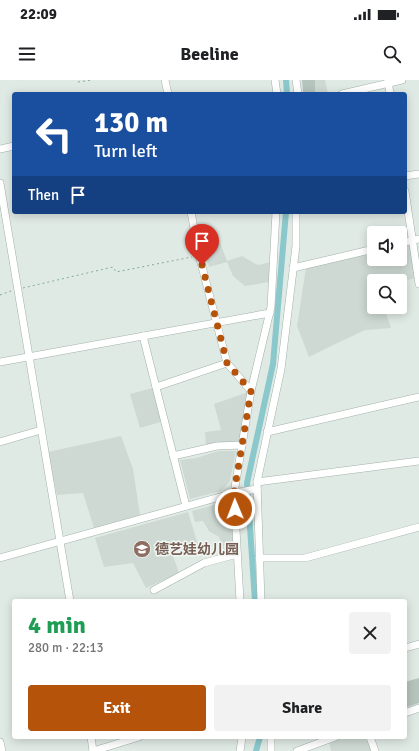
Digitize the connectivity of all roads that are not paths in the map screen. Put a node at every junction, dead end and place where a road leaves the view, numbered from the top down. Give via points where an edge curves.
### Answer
1 (165, 80) edge
2 (275, 80) edge
3 (296, 80) edge
4 (402, 80) edge
5 (388, 81) edge
6 (168, 92) edge
7 (277, 92) edge
8 (298, 92) edge
9 (349, 92) edge
10 (390, 92) edge
11 (12, 146) edge
12 (0, 149) edge
13 (419, 174) edge
14 (407, 176) edge
15 (0, 183) edge
16 (407, 200) edge
17 (191, 214) edge
18 (276, 214) edge
19 (296, 214) edge
20 (416, 240) edge
21 (367, 251) edge
22 (293, 268) junction
23 (419, 284) edge
24 (270, 312) junction
25 (215, 322) junction
26 (143, 336) junction
27 (28, 357) junction
28 (0, 362) edge
29 (227, 363) junction
30 (156, 387) junction
31 (251, 391) junction
32 (419, 397) edge
33 (40, 430) junction
34 (267, 432) junction
35 (0, 442) edge
36 (242, 445) junction
37 (174, 456) junction
38 (419, 461) edge
39 (257, 482) junction
40 (257, 489) junction
41 (234, 493) junction
42 (186, 506) junction
43 (419, 527) edge
44 (60, 542) junction
45 (237, 554) junction
46 (0, 558) edge
47 (259, 558) junction
48 (154, 590) dead end
49 (70, 599) edge
50 (240, 599) edge
51 (261, 599) edge
52 (419, 644) edge
53 (407, 647) edge
54 (419, 708) edge
55 (407, 712) edge
56 (91, 739) edge
57 (132, 739) edge
58 (242, 739) edge
59 (271, 739) edge
60 (330, 739) edge
61 (371, 739) edge
62 (0, 742) edge
63 (2, 751) edge
64 (93, 751) edge
65 (240, 751) edge
66 (271, 751) edge
67 (297, 751) edge
68 (375, 751) edge

1 - 6 street
2 - 7 street
3 - 8 street
4 - 5 street
5 - 9 street
5 - 10 street
11 - 12 street
13 - 14 street
15 - 27 street
16 - 20 street
17 - 25 street
18 - 24 street
19 - 22 street
20 - 23 street
21 - 22 street
22 - 34 street via 281,369
24 - 25 street
24 - 31 street
25 - 26 street
25 - 29 street
26 - 27 street
26 - 30 street
27 - 28 street
27 - 33 street
29 - 30 street
29 - 31 street
30 - 37 street
31 - 36 street
32 - 34 street
33 - 35 street
33 - 44 street
34 - 39 street
36 - 37 street via 217,446
36 - 41 street
37 - 42 street
38 - 39 street
39 - 40 street
40 - 41 street
40 - 47 street
41 - 42 street
41 - 45 street
42 - 44 street
43 - 47 street via 305,558
44 - 46 street
44 - 49 street
45 - 48 street via 204,563
45 - 50 street
47 - 51 street
52 - 53 street
54 - 55 street
56 - 64 street
57 - 64 street
58 - 65 street
59 - 66 street
60 - 67 street
61 - 68 street
62 - 63 street

